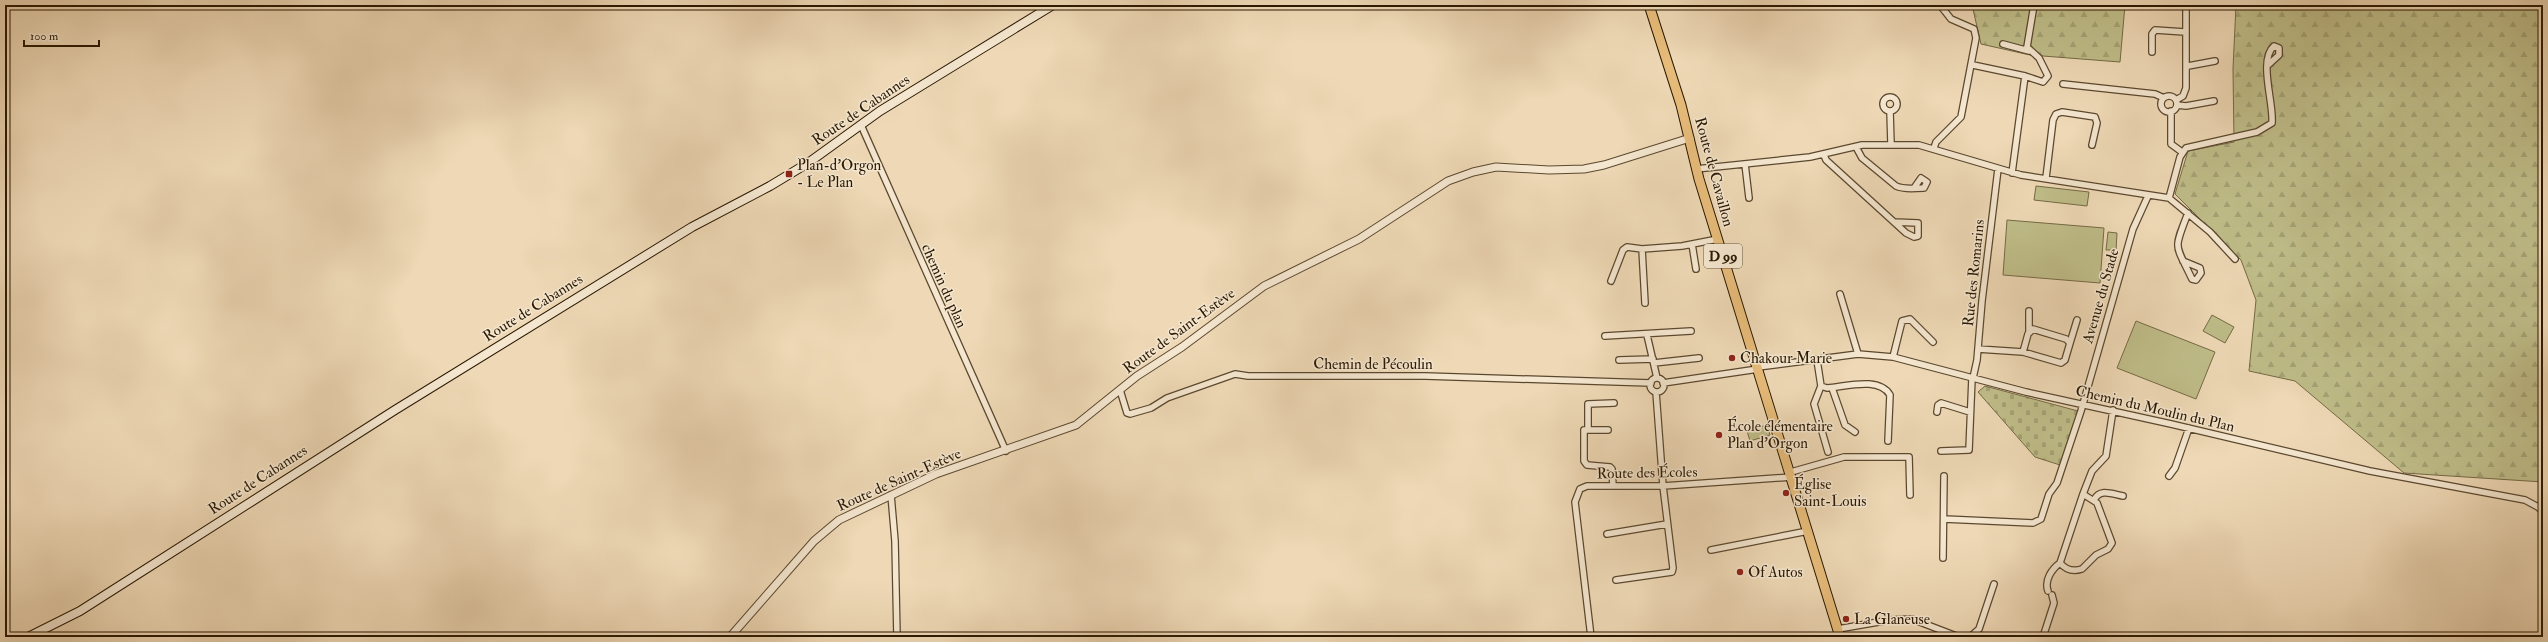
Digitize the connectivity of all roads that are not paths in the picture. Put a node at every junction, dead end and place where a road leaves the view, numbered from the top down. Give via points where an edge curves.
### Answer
1 (1053, 5) edge
2 (1649, 5) edge
3 (1940, 5) edge
4 (2034, 5) edge
5 (2186, 5) edge
6 (2185, 32) junction
7 (2003, 44) dead end
8 (2030, 51) junction
9 (2152, 52) dead end
10 (2215, 61) dead end
11 (1973, 64) junction
12 (2188, 66) junction
13 (2267, 66) dead end
14 (2025, 76) junction
15 (2063, 84) dead end
16 (2164, 98) junction
17 (2214, 101) dead end
18 (2176, 102) junction
19 (1890, 111) dead end
20 (2171, 112) junction
21 (863, 128) junction
22 (1690, 138) junction
23 (1890, 144) junction
24 (2092, 145) dead end
25 (1856, 147) junction
26 (1934, 148) junction
27 (2182, 152) junction
28 (1824, 155) junction
29 (1745, 164) junction
30 (1696, 169) junction
31 (1998, 170) junction
32 (2012, 173) junction
33 (2046, 178) junction
34 (1914, 188) dead end
35 (2148, 196) junction
36 (1749, 198) dead end
37 (2169, 198) junction
38 (2188, 213) junction
39 (1894, 222) dead end
40 (1718, 240) junction
41 (1692, 244) junction
42 (1642, 249) junction
43 (2235, 259) dead end
44 (2183, 261) dead end
45 (1696, 269) dead end
46 (1611, 281) dead end
47 (1840, 294) dead end
48 (1645, 302) dead end
49 (2029, 311) dead end
50 (2077, 320) dead end
51 (1691, 331) dead end
52 (2029, 332) junction
53 (1647, 335) junction
54 (1605, 336) dead end
55 (1933, 342) dead end
56 (2070, 343) junction
57 (1978, 349) junction
58 (2023, 352) junction
59 (1858, 354) junction
60 (1893, 357) junction
61 (1699, 358) dead end
62 (1619, 360) dead end
63 (1817, 360) junction
64 (1653, 361) junction
65 (1758, 368) junction
66 (1657, 378) junction
67 (1973, 378) junction
68 (1651, 383) junction
69 (1664, 383) junction
70 (1821, 386) junction
71 (1832, 388) junction
72 (1120, 390) junction
73 (1656, 392) junction
74 (1614, 403) dead end
75 (2082, 404) junction
76 (2113, 410) junction
77 (1937, 412) dead end
78 (1970, 412) junction
79 (2189, 428) junction
80 (1588, 430) junction
81 (1608, 430) dead end
82 (1855, 432) dead end
83 (1888, 441) dead end
84 (1006, 451) junction
85 (1941, 451) dead end
86 (1828, 452) dead end
87 (1792, 474) junction
88 (1944, 476) dead end
89 (2169, 476) dead end
90 (1613, 486) junction
91 (1663, 486) junction
92 (1910, 494) dead end
93 (2083, 494) junction
94 (891, 495) junction
95 (2122, 496) dead end
96 (2094, 500) junction
97 (2543, 502) edge
98 (2538, 507) junction
99 (2543, 512) edge
100 (1944, 519) junction
101 (1667, 524) junction
102 (1808, 532) junction
103 (1607, 534) dead end
104 (1711, 550) dead end
105 (1942, 558) dead end
106 (2060, 563) junction
107 (1616, 580) dead end
108 (1994, 584) dead end
109 (1839, 633) edge
110 (28, 637) edge
111 (730, 637) edge
112 (897, 637) edge
113 (1592, 637) edge
114 (1958, 637) edge
115 (1970, 637) edge
116 (2043, 637) edge

1 - 21 main road, Route de Cabannes via 975,52
2 - 22 main road, Route de Cavaillon / D 99
3 - 11 street via 1950,19 1974,29 1976,38
4 - 8 street via 2027,44
5 - 6 street
6 - 9 street via 2155,30 2152,34
6 - 12 street via 2185,58
7 - 8 street
8 - 14 street via 2042,63 2048,78 2043,82
10 - 12 street
11 - 14 street
11 - 26 street via 1961,117 1936,142
12 - 18 street via 2185,93
13 - 27 street via 2273,111 2272,123 2257,132 2186,148
14 - 32 street
15 - 16 street via 2155,94
16 - 18 street via 2170,96
16 - 20 street via 2162,108
17 - 18 street
18 - 20 street
19 - 23 street
20 - 27 street via 2171,144
21 - 84 street, chemin du plan
21 - 110 main road, Route de Cabannes via 770,186 692,227 395,410 80,611
22 - 30 main road, Route de Cavaillon / D 99
22 - 72 street, Route de Saint-Estève via 1584,169 1496,167 1448,181 1360,238 1264,286
23 - 25 street
23 - 26 street
24 - 33 street via 2097,122 2095,117 2062,112 2056,114 2053,120
25 - 28 street
25 - 34 street via 1862,158 1896,186
26 - 31 street
27 - 37 street
28 - 29 street
28 - 39 street via 1826,160
29 - 30 street
29 - 36 street
30 - 40 main road, Route de Cavaillon / D 99
31 - 32 street
31 - 57 street, Rue des Romarins
32 - 33 street
33 - 35 street
35 - 37 street
35 - 75 street, Avenue du Stade via 2133,229
37 - 38 street
38 - 43 street
38 - 44 street via 2177,244
40 - 41 street
40 - 65 main road, Route de Cavaillon / D 99
41 - 42 street
41 - 45 street
42 - 46 street via 1627,247 1623,250
42 - 48 street
47 - 59 street
49 - 52 street
50 - 56 street
51 - 53 street
52 - 56 street via 2036,329 2066,339
52 - 58 street
53 - 54 street
53 - 64 street
55 - 60 street via 1906,318 1902,321
56 - 58 street via 2065,360 2061,363
57 - 58 street
57 - 67 street, Rue des Romarins
59 - 60 street, Chemin du Moulin du Plan
59 - 63 street, Chemin du Moulin du Plan
60 - 67 street, Chemin du Moulin du Plan
61 - 64 street
62 - 64 street
63 - 65 street, Chemin du Moulin du Plan
63 - 70 street
64 - 66 street
65 - 69 street
65 - 87 main road, Route de Cavaillon / D 99 via 1765,380
66 - 68 street
66 - 69 street
67 - 75 street, Chemin du Moulin du Plan
67 - 78 street, Rue des Romarins
68 - 72 street, Chemin de Pécoulin via 1425,376 1235,374 1130,414 1127,413
68 - 73 street via 1651,388
69 - 73 street via 1662,389
70 - 71 street
70 - 86 street via 1814,404
71 - 82 street via 1845,425
71 - 83 street via 1874,384 1887,390 1890,396
72 - 84 street, Route de Saint-Estève via 1076,425
73 - 91 street
74 - 80 street via 1588,404
75 - 76 street, Chemin du Moulin du Plan
75 - 100 street, Avenue du Stade via 2057,483 2049,494 2038,522
76 - 79 street, Chemin du Moulin du Plan
76 - 93 street via 2106,456 2092,471
77 - 78 street via 1941,403
78 - 85 street, Rue des Romarins via 1969,450
79 - 89 street via 2175,468
79 - 98 street, Chemin du Moulin du Plan via 2370,472 2525,500
80 - 81 street
80 - 90 street via 1584,430 1584,461 1587,466 1612,469
84 - 94 street, Route de Saint-Estève via 936,474
87 - 91 street, Route des Écoles
87 - 92 street, Route des Écoles via 1844,457 1909,457
87 - 102 main road, Route de Cavaillon / D 99
88 - 100 street
90 - 91 street, Route des Écoles
90 - 113 street, Route des Écoles via 1583,487 1576,495
91 - 101 street
93 - 96 street
93 - 106 street
94 - 111 street, Route de Saint-Estève via 828,528
94 - 112 street via 895,541
95 - 96 street via 2103,492
96 - 106 street via 2112,537 2112,545 2098,553 2079,570 2066,569
97 - 98 street
98 - 99 street, Chemin du Moulin du Plan
100 - 105 street
101 - 103 street
101 - 107 street via 1672,572
102 - 104 street
102 - 109 main road, Route de Cavaillon / D 99
106 - 116 street via 2051,572 2047,587 2054,603
108 - 115 street via 1979,629
109 - 114 street via 1890,620 1912,619

